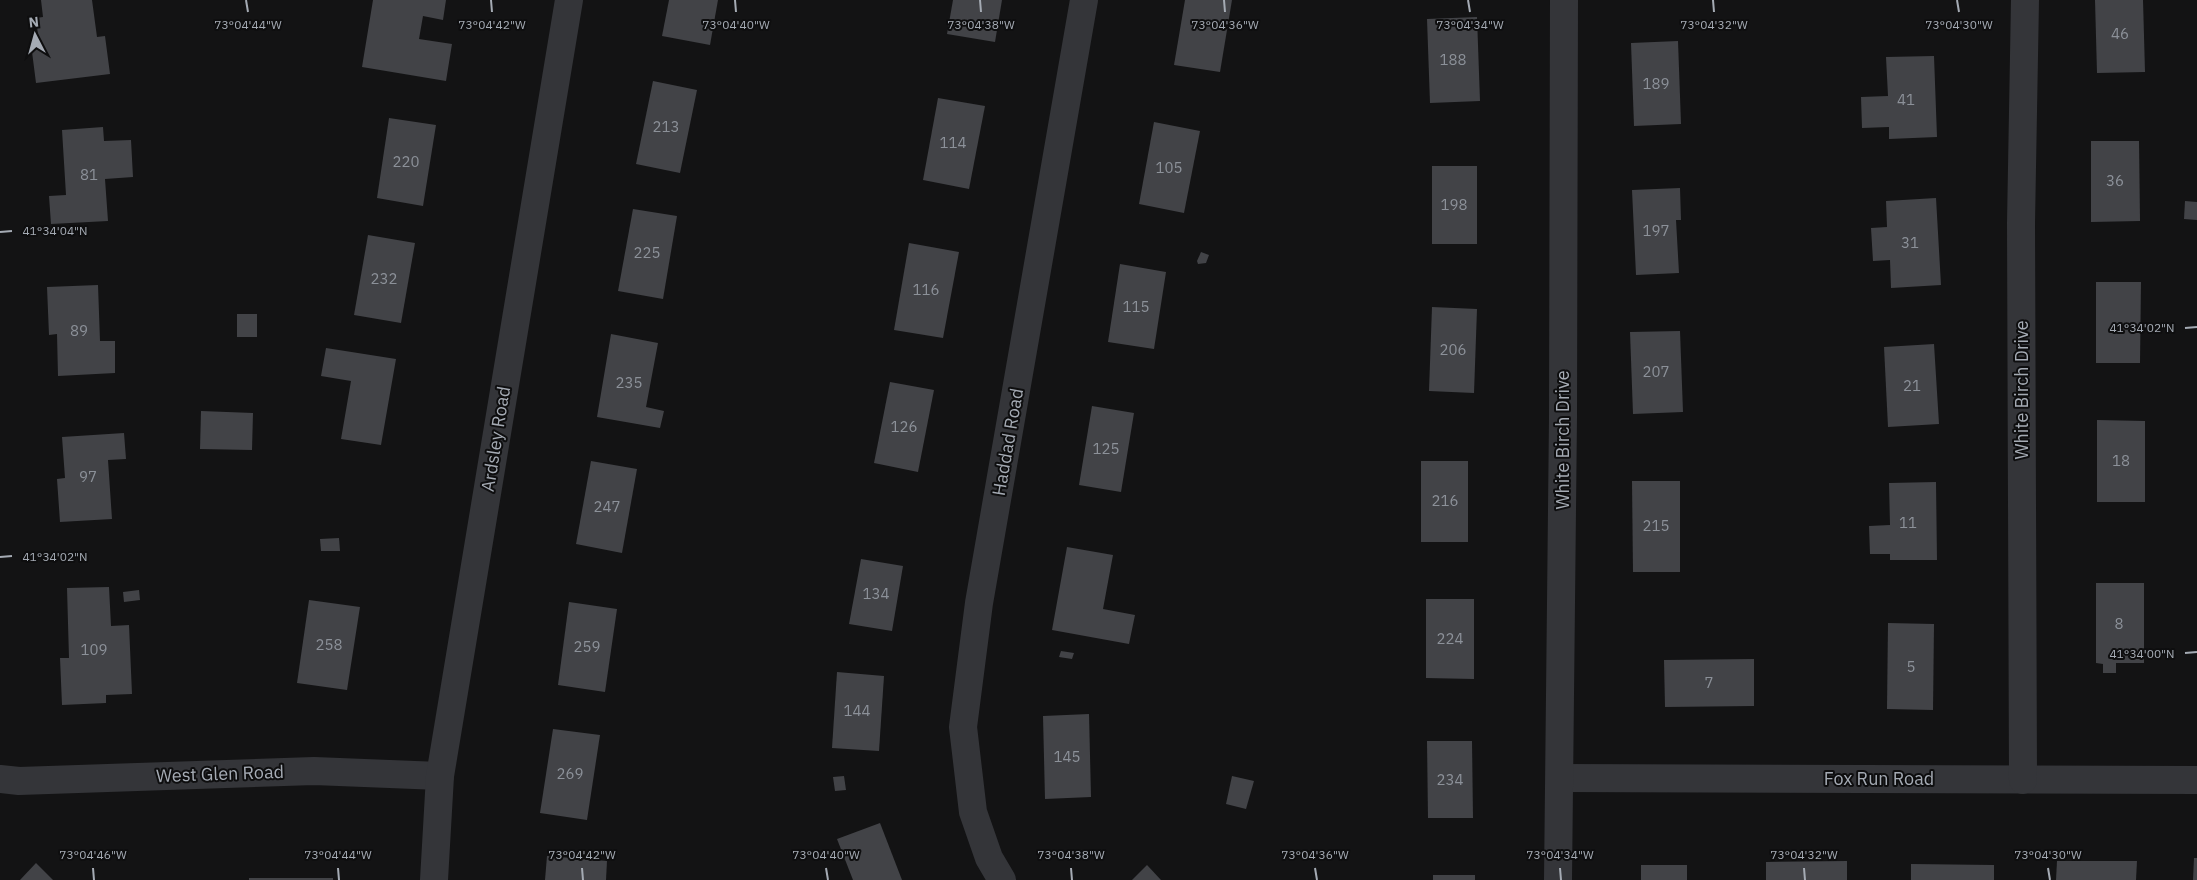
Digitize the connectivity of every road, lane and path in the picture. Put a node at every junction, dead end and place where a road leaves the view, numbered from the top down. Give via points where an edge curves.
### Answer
1 (569, 0) edge
2 (1084, 0) edge
3 (1564, 0) edge
4 (2025, 0) edge
5 (440, 776) junction
6 (1560, 778) junction
7 (0, 779) edge
8 (2023, 780) junction
9 (2197, 780) edge
10 (434, 880) edge
11 (1002, 880) edge
12 (1558, 880) edge

1 - 5 street, Ardsley Road
2 - 11 street, Haddad Road via 979,603 963,727 973,812 989,858
3 - 6 street, White Birch Drive
4 - 8 street, White Birch Drive via 2021,223
5 - 7 street, West Glen Road via 314,771
5 - 10 street, Ardsley Road
6 - 8 street, Fox Run Road
6 - 12 street, White Birch Drive
8 - 9 street, Fox Run Road

